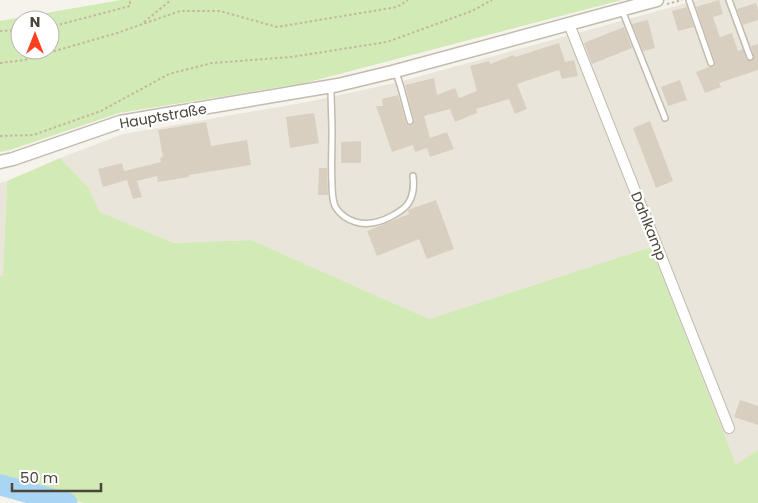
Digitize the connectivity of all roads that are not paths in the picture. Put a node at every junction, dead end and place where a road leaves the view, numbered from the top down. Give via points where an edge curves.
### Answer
1 (657, 0) edge
2 (689, 0) edge
3 (729, 0) edge
4 (622, 9) junction
5 (569, 24) junction
6 (750, 57) dead end
7 (711, 63) dead end
8 (396, 71) junction
9 (330, 87) junction
10 (665, 118) dead end
11 (410, 121) dead end
12 (0, 162) edge
13 (413, 176) dead end
14 (729, 428) dead end

1 - 4 street
2 - 7 lane
3 - 6 lane
4 - 5 street
4 - 10 lane
5 - 8 street
5 - 14 street, Dahlkamp
8 - 9 street
8 - 11 lane
9 - 12 street, Hauptstraße via 120,122
9 - 13 lane via 332,196 340,213 354,222 368,224 390,217 407,205 412,197

